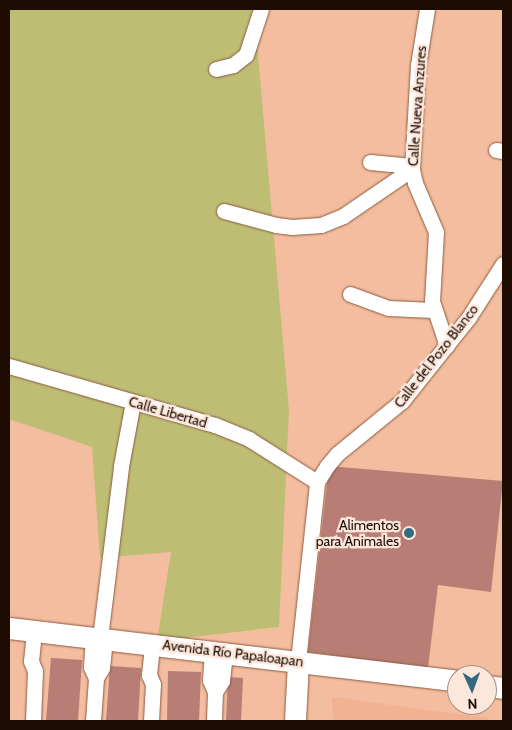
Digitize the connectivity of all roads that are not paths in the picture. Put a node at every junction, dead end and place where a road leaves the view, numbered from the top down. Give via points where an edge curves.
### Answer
1 (261, 9) edge
2 (427, 9) edge
3 (216, 69) dead end
4 (370, 162) dead end
5 (412, 167) junction
6 (224, 211) dead end
7 (503, 264) edge
8 (350, 294) dead end
9 (433, 310) junction
10 (447, 346) junction
11 (9, 366) edge
12 (134, 402) junction
13 (317, 482) junction
14 (9, 628) edge
15 (39, 631) junction
16 (99, 638) junction
17 (157, 644) junction
18 (219, 652) junction
19 (298, 661) junction
20 (447, 680) edge
21 (33, 721) edge
22 (94, 721) edge
23 (152, 721) edge
24 (214, 721) edge
25 (295, 721) edge

1 - 3 street via 246,55 233,65
2 - 5 street, Calle Nueva Anzures via 418,65
4 - 5 street
5 - 6 street via 343,216 321,224 308,227 276,225
5 - 9 street, Calle Nueva Anzures via 436,232
7 - 10 street, Calle del Pozo Blanco
8 - 9 street via 388,308
9 - 10 street, Calle Nueva Anzures
10 - 13 street, Calle del Pozo Blanco via 402,401 337,454
11 - 12 street, Calle Libertad
12 - 13 street, Calle Libertad via 215,425 249,439
12 - 16 street via 121,466
13 - 19 street, Calle del Pozo Blanco
14 - 15 main road, Avenida Río Papaloapan
15 - 16 main road, Avenida Río Papaloapan
15 - 21 street via 41,662 35,671
16 - 17 main road, Avenida Río Papaloapan
16 - 22 street via 102,668 96,678
17 - 18 main road, Avenida Río Papaloapan
17 - 23 street via 158,676 153,684
18 - 19 main road, Avenida Río Papaloapan
18 - 24 street via 222,681 215,692
19 - 20 main road, Avenida Río Papaloapan
19 - 25 main road

